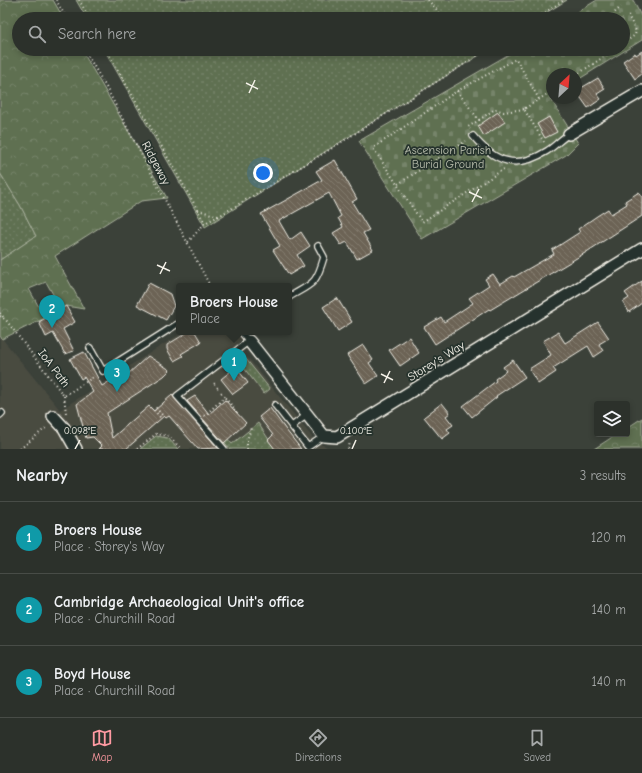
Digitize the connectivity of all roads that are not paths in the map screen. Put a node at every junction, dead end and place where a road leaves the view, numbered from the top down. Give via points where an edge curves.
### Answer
1 (642, 91) edge
2 (570, 134) joint
3 (473, 136) road end
4 (318, 246) dead end
5 (642, 249) edge
6 (292, 295) edge
7 (176, 325) edge
8 (244, 335) edge
9 (249, 341) junction
10 (90, 348) dead end
11 (275, 405) dead end
12 (307, 415) junction
13 (53, 416) dead end
14 (292, 426) junction
15 (324, 436) junction
16 (76, 449) edge
17 (224, 449) edge

1 - 2 street
2 - 3 lane via 549,150 526,162 492,156
4 - 6 lane via 324,257 318,277
5 - 15 street, Storey's Way via 337,437
7 - 10 lane via 103,371
8 - 9 lane
9 - 12 street
9 - 17 lane via 178,396
11 - 14 lane
12 - 14 lane
12 - 15 street
13 - 16 street via 64,428
14 - 15 lane via 308,447

